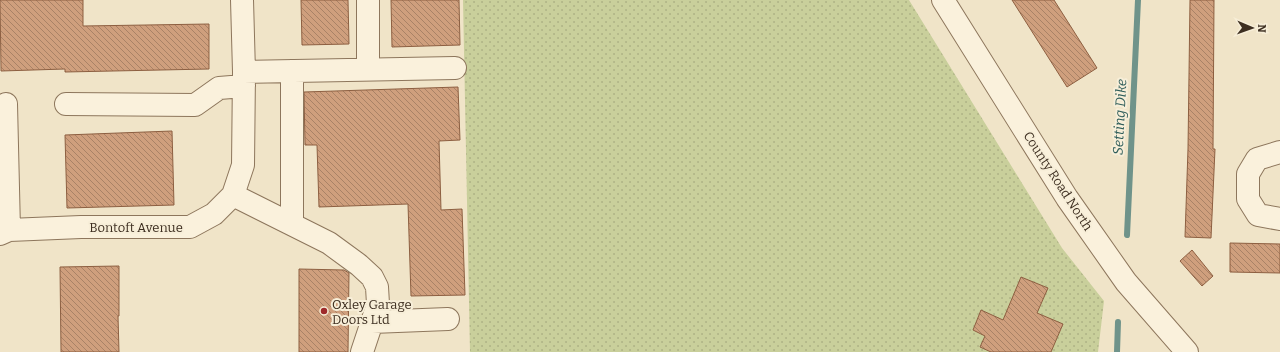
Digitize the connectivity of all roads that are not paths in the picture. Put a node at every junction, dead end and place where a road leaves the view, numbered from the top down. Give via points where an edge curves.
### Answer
1 (242, 0) edge
2 (368, 0) edge
3 (943, 0) edge
4 (455, 68) dead end
5 (368, 69) junction
6 (292, 72) junction
7 (244, 79) junction
8 (6, 104) dead end
9 (66, 104) dead end
10 (1280, 152) edge
11 (233, 195) junction
12 (1280, 219) edge
13 (292, 224) junction
14 (4, 232) edge
15 (448, 319) dead end
16 (372, 322) junction
17 (362, 352) edge
18 (1187, 352) edge

1 - 7 street, Bontoft Avenue
2 - 5 street
3 - 18 street, County Road North via 1067,198 1126,282
4 - 5 street
5 - 6 street
6 - 7 street
6 - 13 street
7 - 9 street via 219,88 195,105
7 - 11 street, Bontoft Avenue via 243,165
8 - 14 street
10 - 12 street via 1258,159 1248,174 1248,199 1258,215
11 - 13 street
11 - 14 street, Bontoft Avenue via 214,214 190,227 81,227
13 - 16 street via 329,243 372,277 377,287 378,304
15 - 16 street
16 - 17 street

